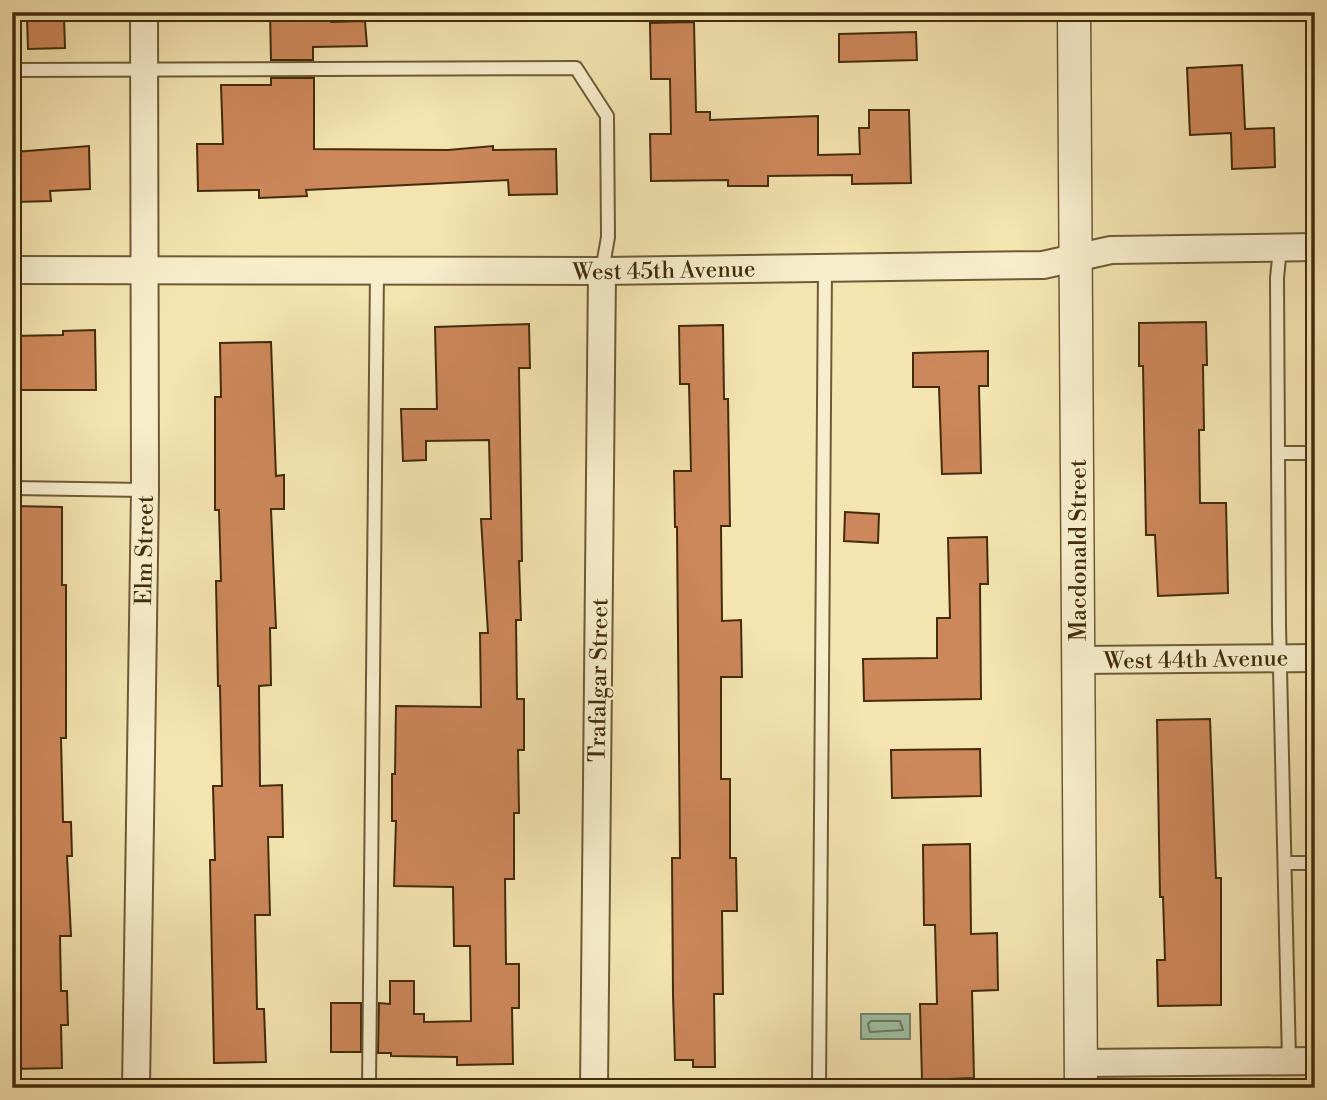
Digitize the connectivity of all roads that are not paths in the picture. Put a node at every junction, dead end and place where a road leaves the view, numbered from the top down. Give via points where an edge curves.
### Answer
1 (144, 12) edge
2 (1074, 12) edge
3 (12, 69) edge
4 (144, 69) junction
5 (1315, 247) edge
6 (1280, 248) junction
7 (1077, 258) junction
8 (825, 269) junction
9 (12, 270) edge
10 (146, 271) junction
11 (377, 271) junction
12 (602, 271) junction
13 (1280, 453) junction
14 (1315, 453) edge
15 (12, 488) edge
16 (145, 490) junction
17 (1280, 658) junction
18 (1315, 658) edge
19 (1078, 660) junction
20 (1286, 863) junction
21 (1315, 863) edge
22 (1302, 1061) edge
23 (1081, 1075) edge
24 (136, 1088) edge
25 (369, 1088) edge
26 (594, 1088) edge
27 (819, 1088) edge

1 - 4 street, Elm Street
2 - 7 street, Macdonald Street
3 - 4 lane
4 - 10 street, Elm Street
4 - 12 lane via 576,68 607,116 608,237
5 - 6 street, West 45th Avenue
6 - 7 street, West 45th Avenue via 1111,250
6 - 13 lane
7 - 8 street, West 45th Avenue via 1043,265
7 - 19 street, Macdonald Street
8 - 12 street, West 45th Avenue
8 - 27 lane
9 - 10 street, West 45th Avenue
10 - 11 street, West 45th Avenue
10 - 16 street, Elm Street
11 - 12 street, West 45th Avenue
11 - 25 lane
12 - 26 street, Trafalgar Street
13 - 14 lane
13 - 17 lane
15 - 16 lane
16 - 24 street, Elm Street
17 - 18 street, West 44th Avenue
17 - 19 street, West 44th Avenue
17 - 20 lane
19 - 23 street, Macdonald Street
20 - 21 lane
20 - 22 lane
22 - 23 street

